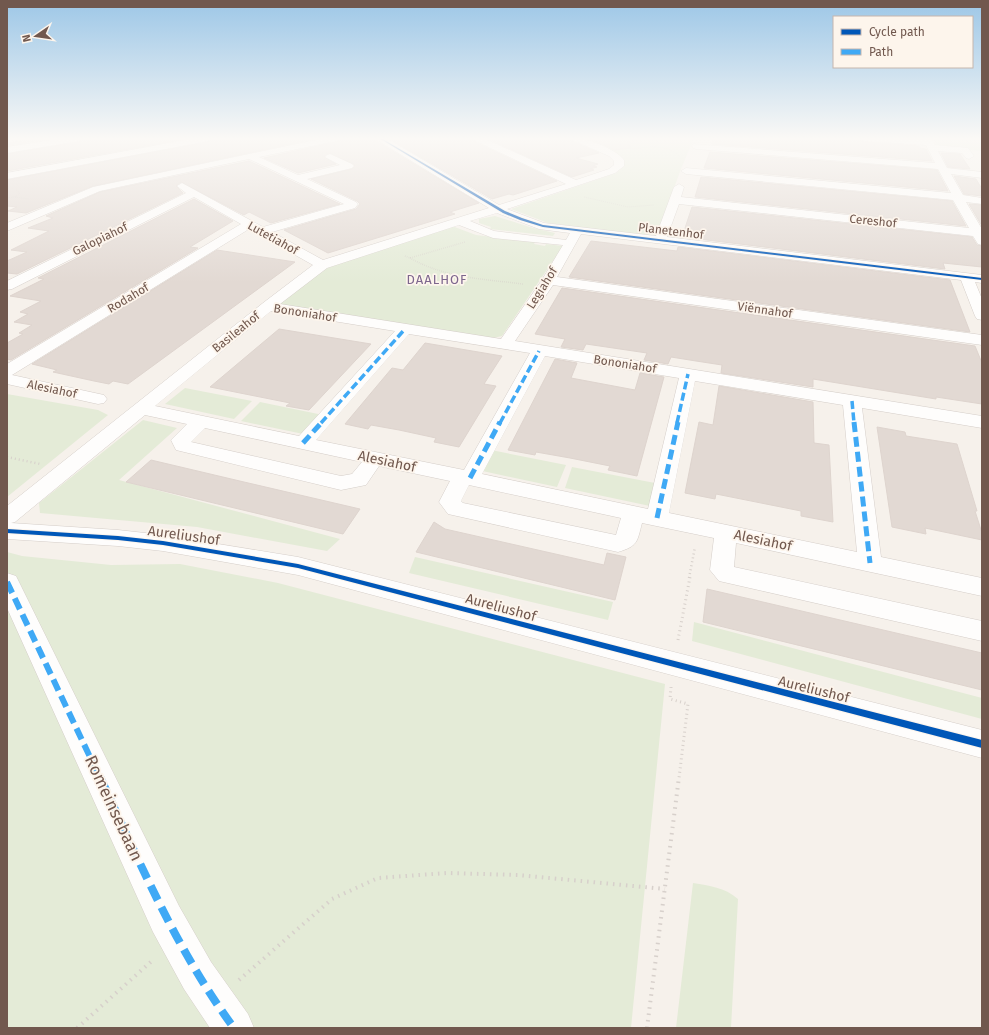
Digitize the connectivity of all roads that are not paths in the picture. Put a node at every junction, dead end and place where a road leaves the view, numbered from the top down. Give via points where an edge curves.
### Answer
1 (112, 186) edge
2 (182, 186) edge
3 (315, 186) edge
4 (460, 186) edge
5 (568, 186) edge
6 (680, 186) edge
7 (840, 186) edge
8 (951, 186) edge
9 (194, 193) junction
10 (957, 198) junction
11 (674, 200) junction
12 (982, 201) edge
13 (498, 209) junction
14 (460, 221) junction
15 (7, 227) edge
16 (255, 228) junction
17 (980, 235) edge
18 (573, 238) junction
19 (660, 241) junction
20 (322, 265) junction
21 (966, 277) junction
22 (982, 279) edge
23 (546, 284) junction
24 (7, 286) edge
25 (268, 306) junction
26 (982, 316) edge
27 (405, 329) junction
28 (982, 340) edge
29 (505, 345) junction
30 (539, 351) junction
31 (7, 371) edge
32 (688, 374) junction
33 (7, 379) edge
34 (98, 399) dead end
35 (852, 401) junction
36 (141, 409) junction
37 (202, 421) junction
38 (982, 422) edge
39 (303, 443) junction
40 (375, 458) junction
41 (467, 478) junction
42 (634, 513) junction
43 (7, 517) edge
44 (657, 518) junction
45 (7, 531) edge
46 (726, 532) junction
47 (870, 563) junction
48 (7, 582) edge
49 (982, 587) edge
50 (982, 631) edge
51 (982, 744) edge
52 (234, 1028) edge

1 - 15 street via 91,191
2 - 9 street, Lutetiahof
3 - 16 street, Rodahof via 352,204 351,206
4 - 13 street, Planetenhof
5 - 13 street, Basileahof
6 - 11 street
7 - 10 street
8 - 10 street
9 - 16 street, Lutetiahof
9 - 24 street, Galopiahof
10 - 12 street
10 - 17 street
11 - 17 street, Cereshof
11 - 19 street
13 - 14 street, Basileahof
13 - 18 street, Planetenhof
14 - 18 street, Planetenhof via 479,230
14 - 20 street, Basileahof
16 - 20 street, Lutetiahof
16 - 31 street, Rodahof
18 - 19 street, Planetenhof
18 - 23 street, Legiahof
19 - 21 street, Planetenhof
20 - 25 street, Basileahof
21 - 22 street, Planetenhof
21 - 26 street
23 - 28 street, Viënnahof
23 - 29 street, Legiahof
25 - 27 street, Bononiahof
25 - 36 street, Basileahof
27 - 29 street, Bononiahof
27 - 39 street
29 - 30 street, Bononiahof
30 - 32 street, Bononiahof
30 - 41 street
32 - 35 street, Bononiahof
32 - 44 street
33 - 34 street, Alesiahof
35 - 38 street, Bononiahof
35 - 47 street
36 - 37 street, Alesiahof
36 - 43 street, Basileahof
37 - 39 street, Alesiahof
37 - 40 street via 181,440 184,446 341,483 360,480
39 - 40 street, Alesiahof
40 - 41 street, Alesiahof
41 - 42 street, Alesiahof
41 - 42 street via 450,502 456,509 610,543 618,544 626,540
42 - 44 street, Alesiahof
44 - 46 street, Alesiahof
45 - 51 street, Aureliushof via 163,543 298,566
46 - 47 street, Alesiahof
46 - 50 street via 722,570 727,575
47 - 49 street, Alesiahof
48 - 52 street, Romeinsebaan via 162,912 214,1003

